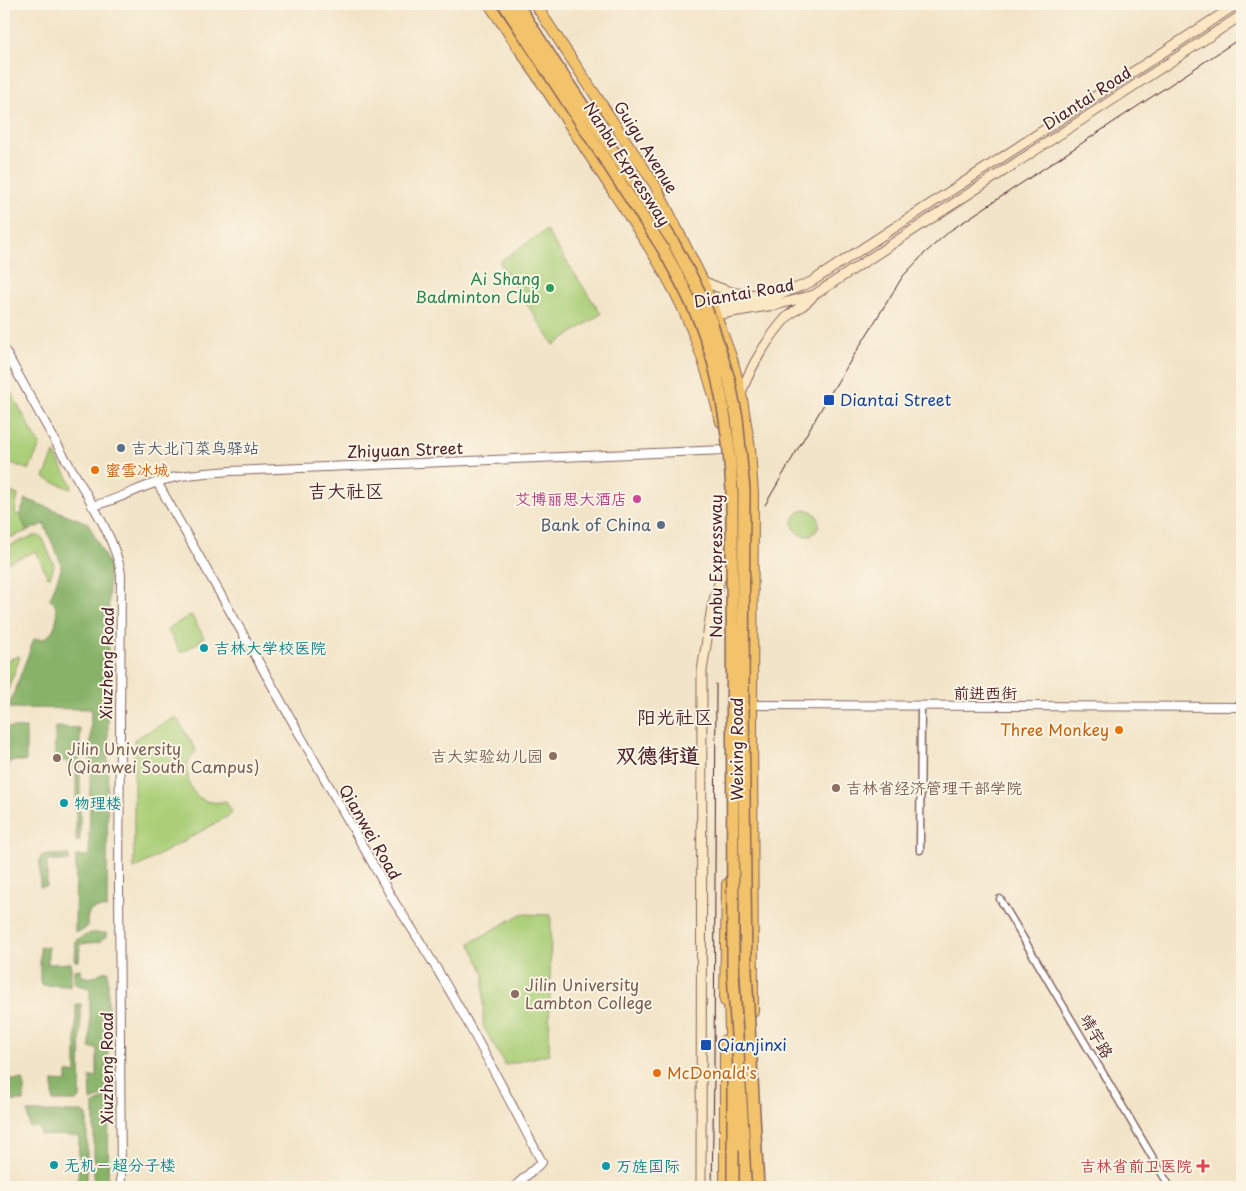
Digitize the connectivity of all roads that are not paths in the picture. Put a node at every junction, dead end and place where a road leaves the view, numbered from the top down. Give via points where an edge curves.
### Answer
1 (489, 4) edge
2 (504, 4) edge
3 (517, 4) edge
4 (536, 4) edge
5 (1237, 4) edge
6 (1242, 14) edge
7 (549, 64) junction
8 (703, 281) junction
9 (794, 290) junction
10 (814, 295) junction
11 (715, 311) junction
12 (687, 318) junction
13 (4, 349) edge
14 (741, 393) junction
15 (725, 450) junction
16 (157, 482) junction
17 (92, 506) junction
18 (728, 552) junction
19 (728, 705) junction
20 (752, 705) junction
21 (921, 707) junction
22 (1242, 707) edge
23 (920, 850) dead end
24 (727, 884) junction
25 (1000, 899) dead end
26 (733, 972) junction
27 (756, 1144) junction
28 (121, 1187) edge
29 (514, 1187) edge
30 (702, 1187) edge
31 (724, 1187) edge
32 (733, 1187) edge
33 (740, 1187) edge
34 (746, 1187) edge
35 (758, 1187) edge
36 (763, 1187) edge
37 (1170, 1187) edge

1 - 12 main road via 649,247
2 - 7 highway, Nanbu Expressway
3 - 7 highway, Nanbu Expressway
4 - 8 main road, Guigu Avenue via 655,185
5 - 9 main road, Diantai Road via 819,277
6 - 10 main road, Diantai Road
7 - 26 highway, Nanbu Expressway, bridge via 676,271 702,327 723,410 732,490
7 - 27 highway, Nanbu Expressway, bridge via 672,240 712,324 737,418 744,490 746,972
8 - 9 main road via 736,294
8 - 11 main road, Guigu Avenue
9 - 11 main road, Diantai Road
10 - 11 main road, Diantai Road via 780,304
10 - 14 main road via 786,318 754,361
11 - 12 main road, Diantai Road
11 - 14 main road, Weixing Road
12 - 15 main road, Weixing Road via 714,395
13 - 17 street, Xiuzheng Road
14 - 20 main road, Weixing Road via 753,494
15 - 16 street, Zhiyuan Street via 231,471 185,474
15 - 18 main road, Weixing Road
16 - 17 street, Zhiyuan Street
16 - 29 street, Qianwei Road via 386,888 484,1053 542,1162
17 - 28 street, Xiuzheng Road via 115,550 121,574
18 - 19 main road, Weixing Road
18 - 30 main road, Weixing Road via 712,607 702,670
19 - 20 street, 前进西街
19 - 24 main road, Weixing Road
20 - 21 street, 前进西街
20 - 36 main road, Weixing Road via 753,1043
21 - 22 street, 前进西街
21 - 23 street
24 - 31 main road
24 - 33 main road, Weixing Road via 730,1031
25 - 37 street, 靖宇路
26 - 32 highway, bridge
26 - 34 highway, Nanbu Expressway, bridge
27 - 35 highway, Nanbu Expressway, bridge
27 - 36 highway, bridge

